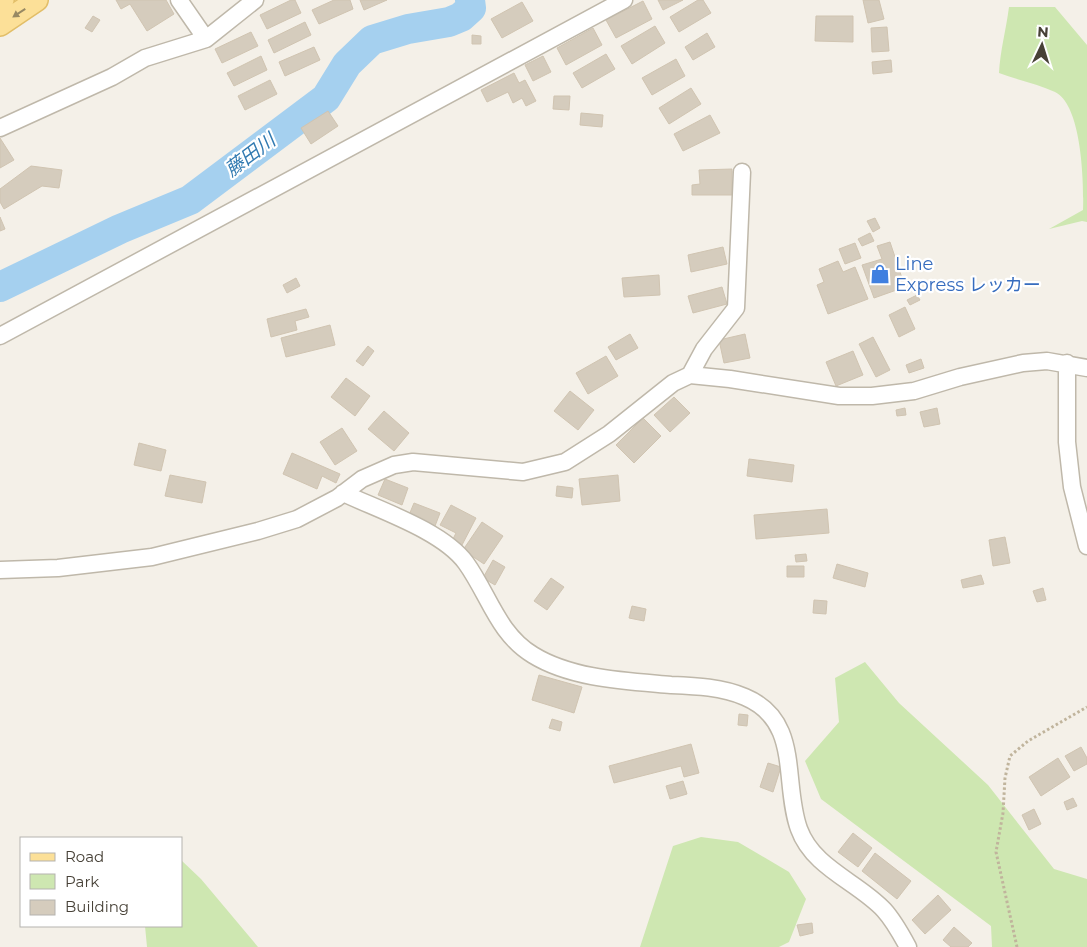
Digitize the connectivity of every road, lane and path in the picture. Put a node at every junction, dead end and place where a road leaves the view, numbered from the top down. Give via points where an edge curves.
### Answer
1 (3, 0) edge
2 (37, 0) edge
3 (179, 0) edge
4 (255, 0) edge
5 (624, 0) edge
6 (0, 2) edge
7 (0, 25) edge
8 (206, 38) junction
9 (0, 128) edge
10 (742, 172) dead end
11 (0, 336) edge
12 (1067, 363) junction
13 (1087, 368) edge
14 (690, 375) junction
15 (343, 493) junction
16 (1087, 546) edge
17 (0, 570) edge
18 (1087, 707) edge
19 (908, 947) edge
20 (1017, 947) edge

1 - 6 main road
2 -> 7 main road
3 - 8 street
4 - 8 street
5 - 11 street
8 - 9 street via 145,58 112,77
10 - 14 street via 736,308 704,348
12 - 13 street
12 - 14 street via 1023,363 914,391 872,396 839,396
12 - 16 street via 1072,487
14 - 15 street via 673,383 609,434 565,462 523,472 413,462 394,465 362,479
15 - 17 street via 297,519 152,557 58,568
15 - 19 street via 439,539 465,562 514,642 534,656 576,672 726,691 770,712 784,734 799,830 808,846 820,860 883,910
18 - 20 path via 1024,744 1010,756 996,852

